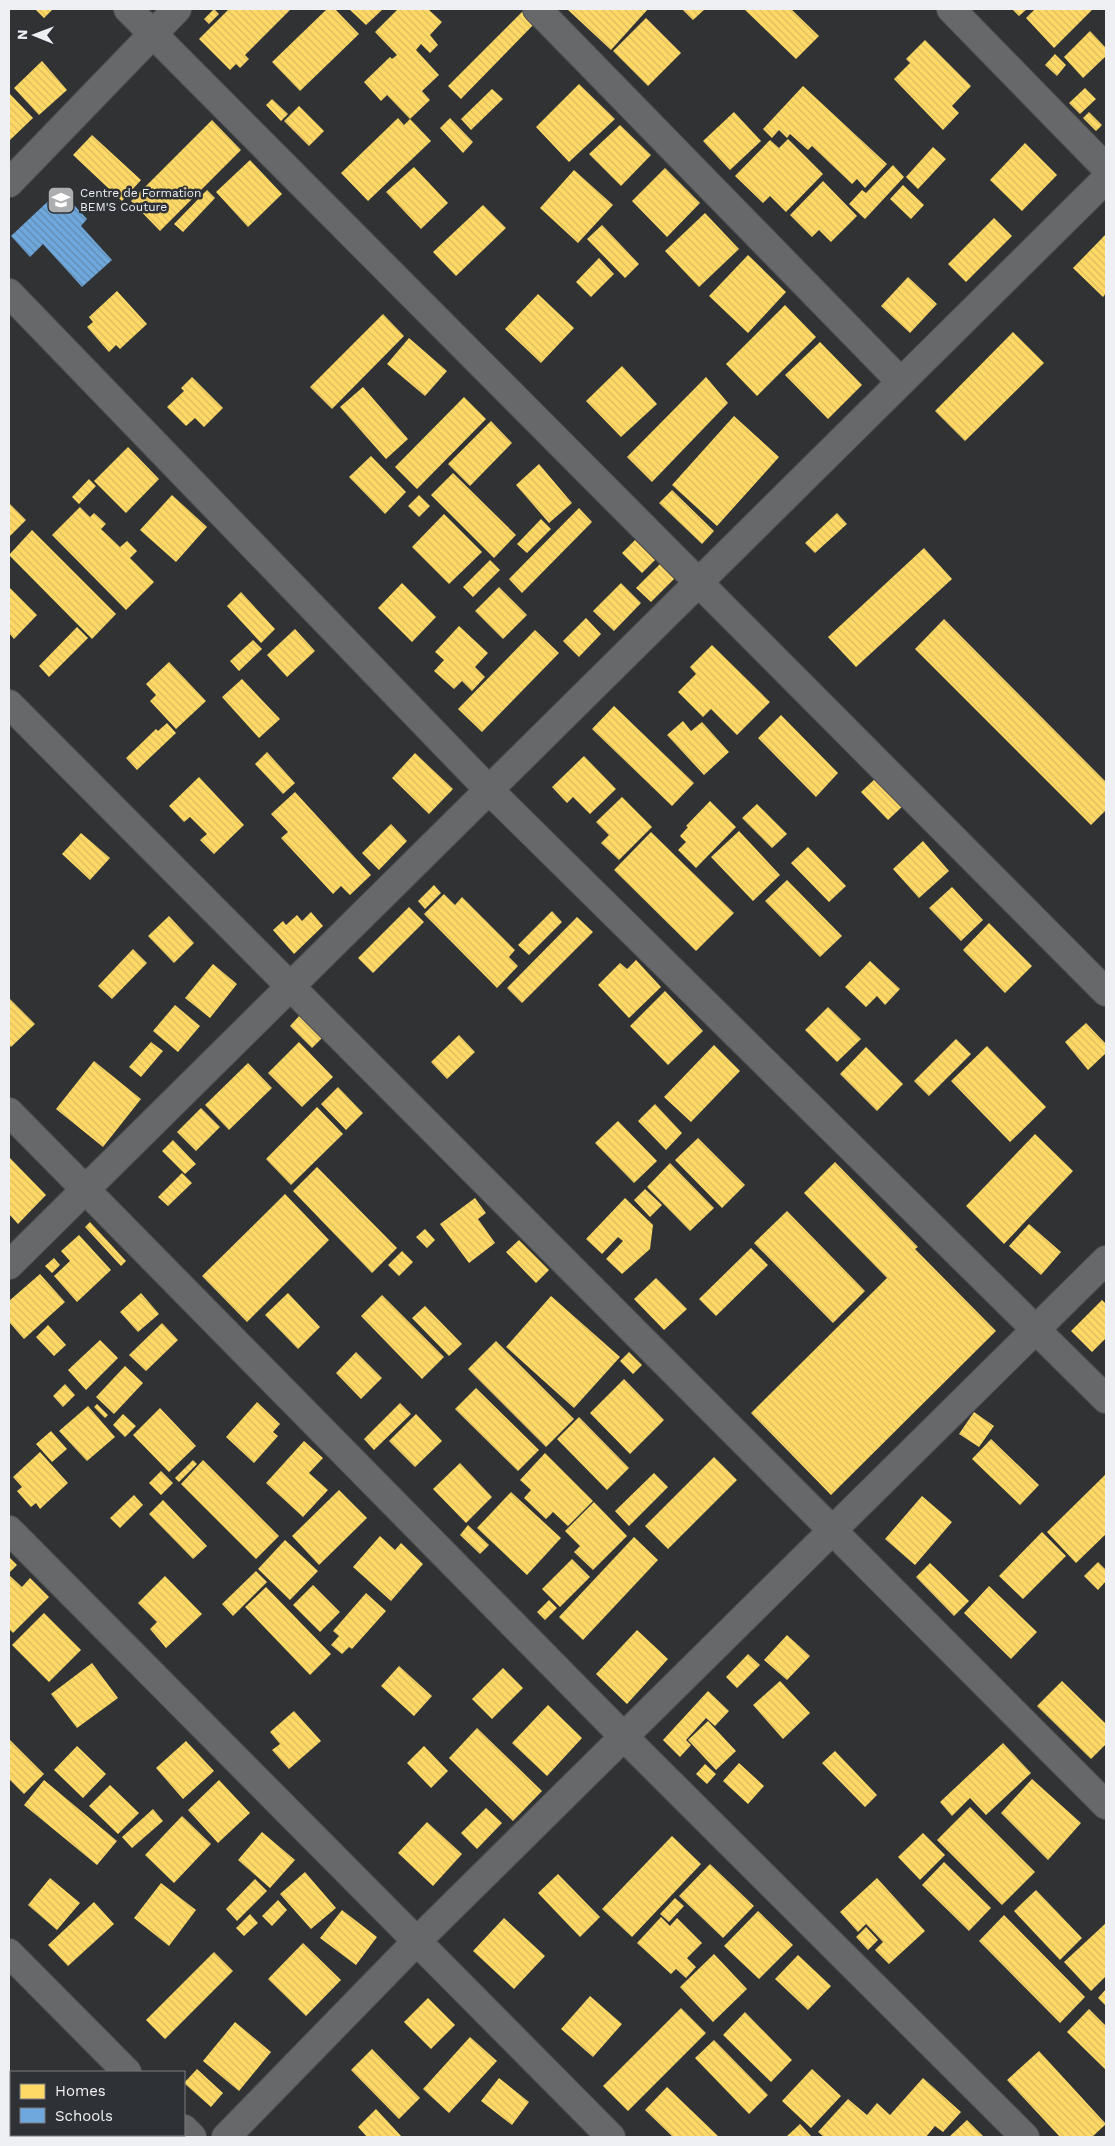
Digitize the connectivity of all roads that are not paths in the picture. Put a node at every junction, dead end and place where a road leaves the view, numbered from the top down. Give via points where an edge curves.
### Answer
1 (128, 9) edge
2 (177, 9) edge
3 (537, 9) edge
4 (951, 9) edge
5 (152, 33) junction
6 (1106, 168) edge
7 (1106, 179) edge
8 (9, 183) edge
9 (9, 293) edge
10 (901, 382) junction
11 (699, 584) junction
12 (9, 704) edge
13 (489, 790) junction
14 (290, 987) junction
15 (1106, 992) edge
16 (9, 1112) edge
17 (85, 1190) junction
18 (1106, 1260) edge
19 (9, 1265) edge
20 (1036, 1329) junction
21 (1106, 1399) edge
22 (9, 1530) edge
23 (833, 1530) junction
24 (624, 1737) junction
25 (1106, 1805) edge
26 (416, 1942) junction
27 (9, 1953) edge
28 (126, 2071) edge
29 (226, 2137) edge
30 (611, 2137) edge
31 (1024, 2137) edge

1 - 5 street
2 - 5 street
3 - 10 street
4 - 6 street
5 - 8 street
5 - 11 street
7 - 10 street
9 - 13 street
10 - 11 street
11 - 13 street
11 - 15 street
12 - 14 street
13 - 14 street
13 - 20 street
14 - 17 street
14 - 23 street
16 - 17 street
17 - 19 street
17 - 24 street
18 - 20 street
20 - 21 street
20 - 23 street
22 - 26 street
23 - 24 street
23 - 25 street
24 - 26 street
24 - 31 street
26 - 29 street
26 - 30 street
27 - 28 street

